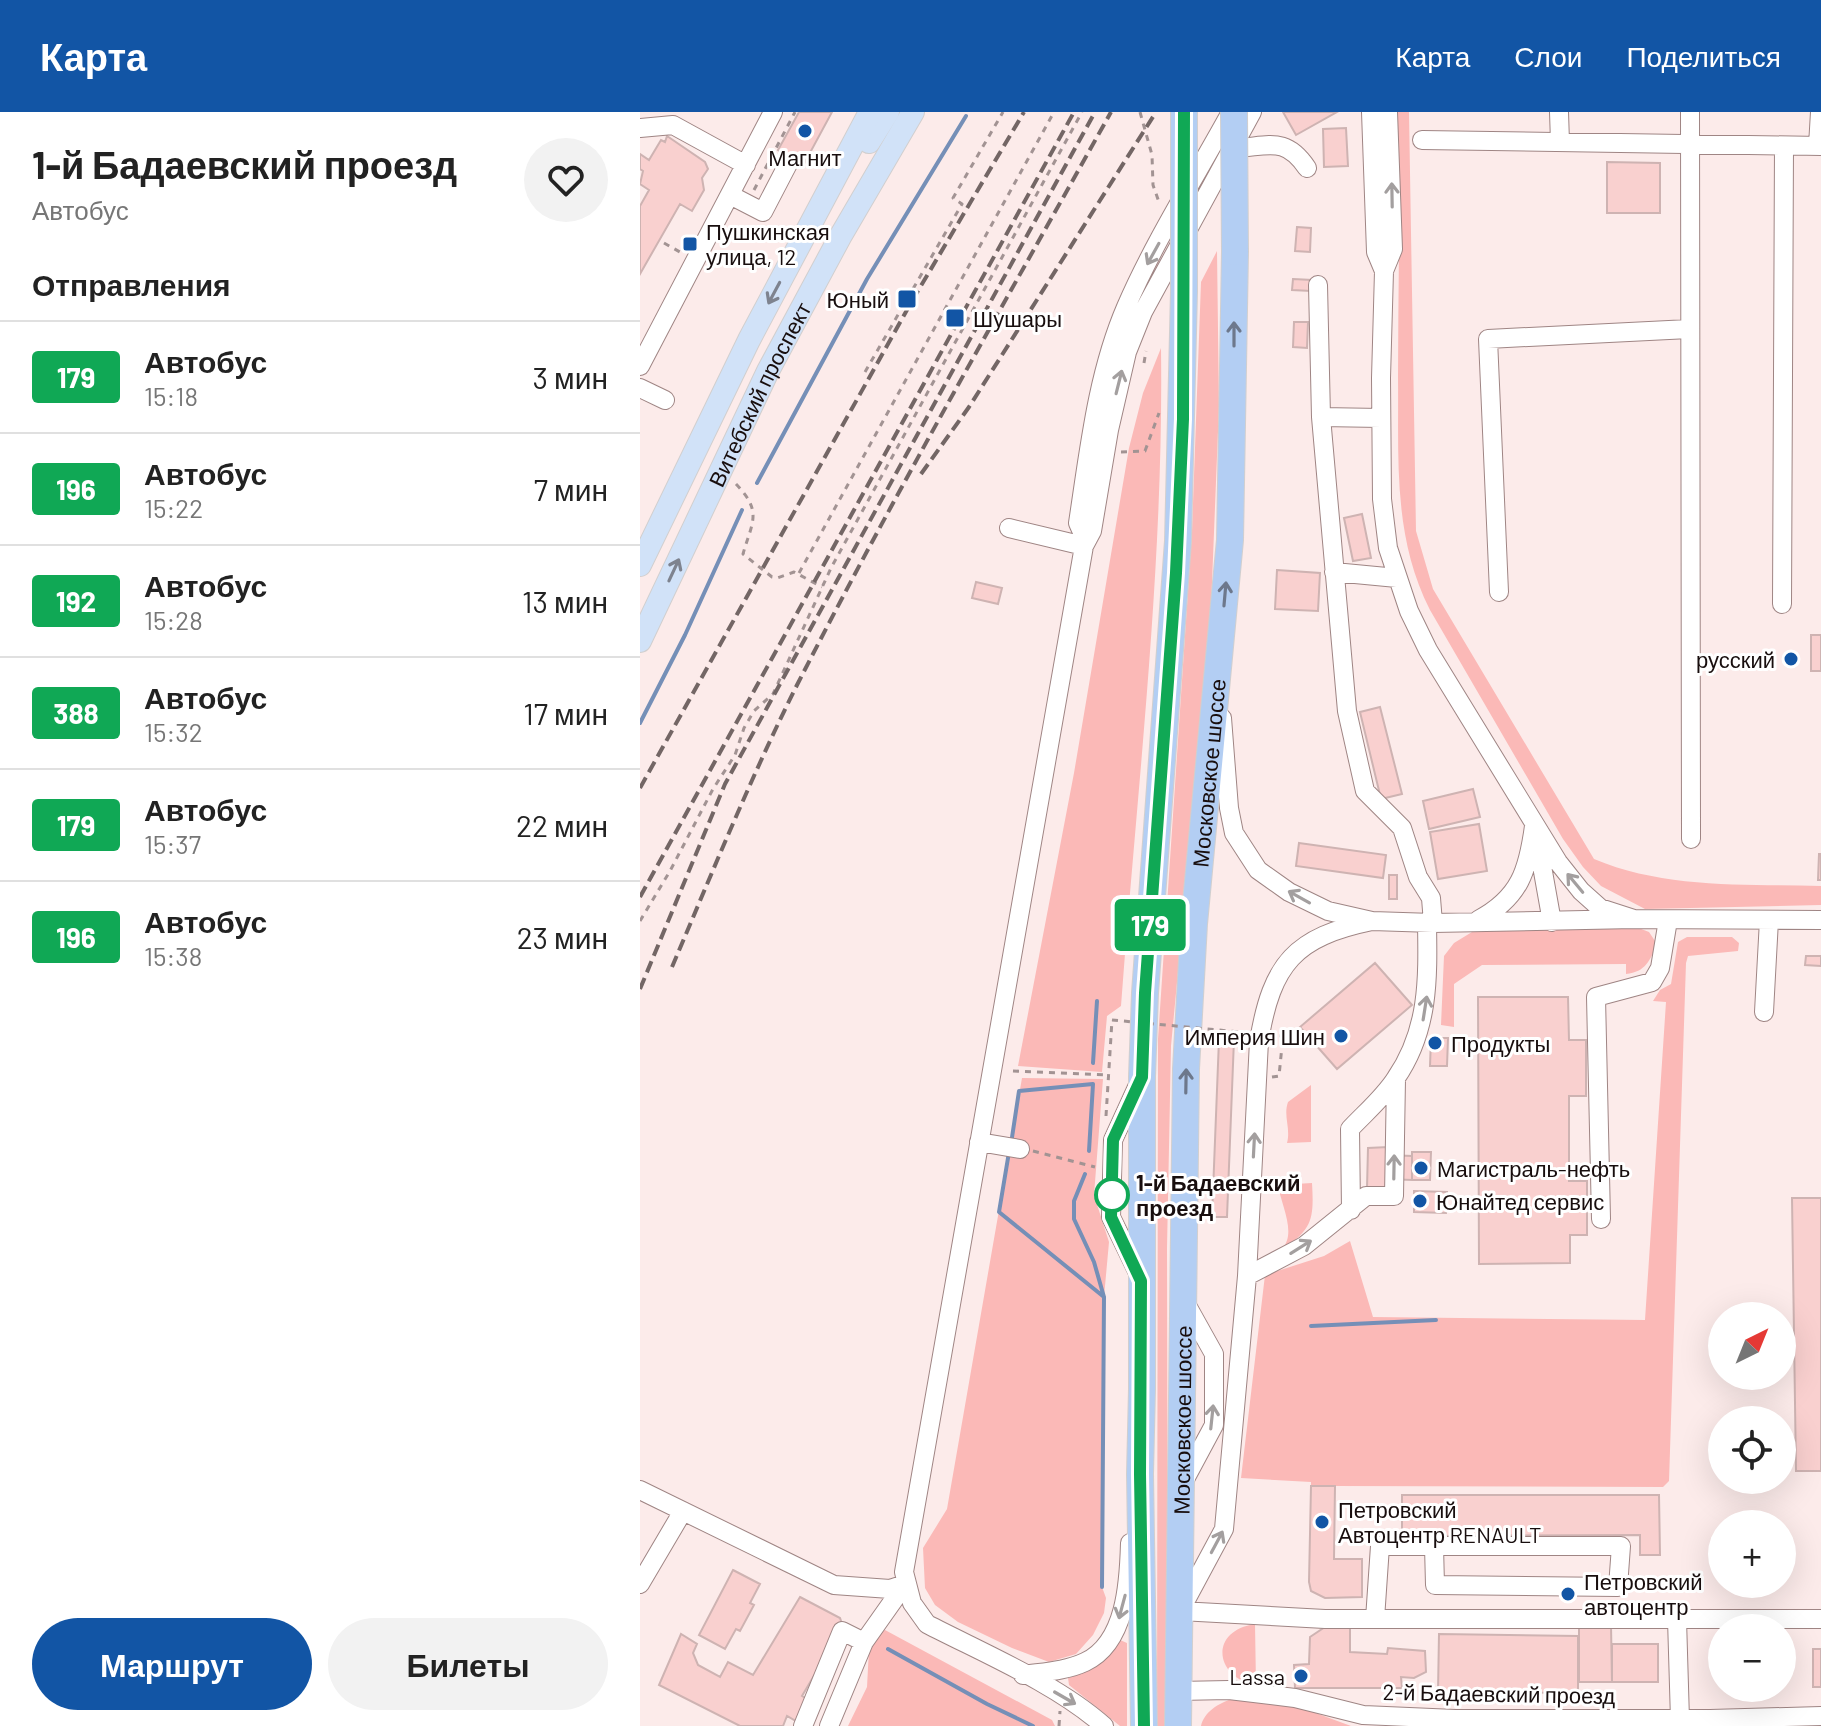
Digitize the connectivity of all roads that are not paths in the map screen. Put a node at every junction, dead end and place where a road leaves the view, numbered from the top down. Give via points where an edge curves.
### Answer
1 (773, 112) edge
2 (870, 112) edge
3 (888, 112) edge
4 (913, 112) edge
5 (1184, 112) edge
6 (1232, 112) edge
7 (1252, 112) edge
8 (1371, 112) edge
9 (1388, 112) edge
10 (1559, 112) edge
11 (1690, 112) edge
12 (1820, 112) edge
13 (640, 128) edge
14 (1422, 140) dead end
15 (1560, 142) junction
16 (1689, 144) junction
17 (1784, 146) junction
18 (1820, 146) edge
19 (1233, 148) junction
20 (788, 164) dead end
21 (746, 165) junction
22 (1307, 168) dead end
23 (739, 199) junction
24 (824, 200) junction
25 (1384, 271) junction
26 (1318, 285) dead end
27 (1689, 329) junction
28 (640, 366) edge
29 (640, 388) edge
30 (665, 400) dead end
31 (1321, 417) junction
32 (1381, 418) junction
33 (1009, 528) dead end
34 (1085, 542) junction
35 (640, 565) edge
36 (1334, 572) junction
37 (1397, 578) junction
38 (1499, 592) dead end
39 (1782, 604) dead end
40 (640, 641) edge
41 (1219, 671) junction
42 (1534, 826) junction
43 (1691, 839) dead end
44 (1634, 919) junction
45 (1668, 920) junction
46 (1769, 920) junction
47 (1821, 920) edge
48 (1372, 921) junction
49 (1552, 922) junction
50 (1430, 923) junction
51 (1471, 923) junction
52 (1764, 1012) dead end
53 (1396, 1079) junction
54 (979, 1142) junction
55 (1020, 1149) road end
56 (1351, 1210) junction
57 (1601, 1219) dead end
58 (1247, 1276) junction
59 (1140, 1474) junction
60 (640, 1490) edge
61 (683, 1511) junction
62 (1434, 1546) junction
63 (640, 1584) edge
64 (905, 1584) junction
65 (1180, 1611) junction
66 (1375, 1619) junction
67 (1677, 1619) junction
68 (1821, 1619) edge
69 (864, 1642) junction
70 (1023, 1675) junction
71 (1178, 1691) junction
72 (1821, 1716) edge
73 (1363, 1720) edge
74 (1680, 1720) junction
75 (1455, 1722) edge
76 (1710, 1723) edge
77 (803, 1726) edge
78 (829, 1726) edge
79 (1104, 1726) edge
80 (1144, 1726) edge
81 (1178, 1726) edge

1 - 21 street
2 - 24 main road, Витебский проспект
3 - 24 main road
40 -> 4 main road, Витебский проспект via 774,357
5 - 59 highway, Московское шоссе, bridge via 1178,541 1142,1077
6 -> 34 street via 1142,273 1113,343 1078,523
41 -> 6 highway, Московское шоссе, bridge via 1230,525
7 - 19 street
8 - 25 street via 1376,252
25 -> 9 street via 1393,249
10 - 15 street
11 - 16 street
12 - 18 street
13 - 21 street via 673,125
14 - 15 street
15 - 16 street
16 - 17 street
16 - 27 street
17 - 18 street
17 - 39 street
19 - 22 street via 1283,145
34 -> 19 street via 1092,531 1127,352 1143,312
20 - 23 street via 763,212
21 - 23 street
23 - 28 street
24 -> 35 main road, Витебский проспект
25 - 32 street
26 - 31 street
27 - 38 street via 1488,339
27 - 43 street
29 - 30 street
31 - 32 street
31 - 36 street
32 - 37 street via 1382,499
33 - 34 street
34 - 54 street
36 - 37 street
36 - 50 street via 1347,711 1365,791 1402,828 1431,898
37 - 42 street via 1428,650
48 -> 41 street via 1298,898 1258,870 1245,852 1231,824
65 -> 41 highway, Московское шоссе via 1188,1026
44 -> 42 street via 1600,908 1581,891
42 - 49 street
42 - 51 street via 1529,863 1513,893 1497,910
44 - 45 street
44 - 49 street
45 - 46 street
45 - 57 street via 1660,968 1652,982 1596,997
46 - 47 street
46 - 52 street
48 - 50 street
58 -> 48 street via 1259,1041 1270,996 1287,962 1307,944 1343,927
49 - 51 street
50 - 51 street
53 -> 50 street via 1418,1039 1425,1012
53 - 56 street via 1350,1129
56 -> 53 street via 1366,1196 1394,1196
54 - 55 street
54 - 64 street
58 -> 56 street via 1304,1246
65 -> 58 street via 1224,1529
59 -> 70 street via 1131,1514 1126,1594 1106,1646 1071,1668
59 - 80 highway, Московское шоссе
60 - 61 street
61 - 63 street
61 - 64 street via 834,1585 890,1589
62 - 62 street via 1435,1585 1618,1587 1621,1546
62 - 66 street via 1380,1546
64 - 69 street
64 - 70 street via 927,1624
65 - 66 street
65 - 71 highway, Московское шоссе
66 - 67 street
67 - 68 street
67 - 74 street
69 - 77 street via 842,1631
69 - 78 street
70 -> 79 street
71 - 73 street, 2-й Бадаевский проезд via 1229,1690 1295,1698
71 - 81 highway, Московское шоссе
72 - 76 street, 2-й Бадаевский проезд
73 - 75 street, 2-й Бадаевский проезд
74 - 75 street, 2-й Бадаевский проезд
74 - 76 street, 2-й Бадаевский проезд

